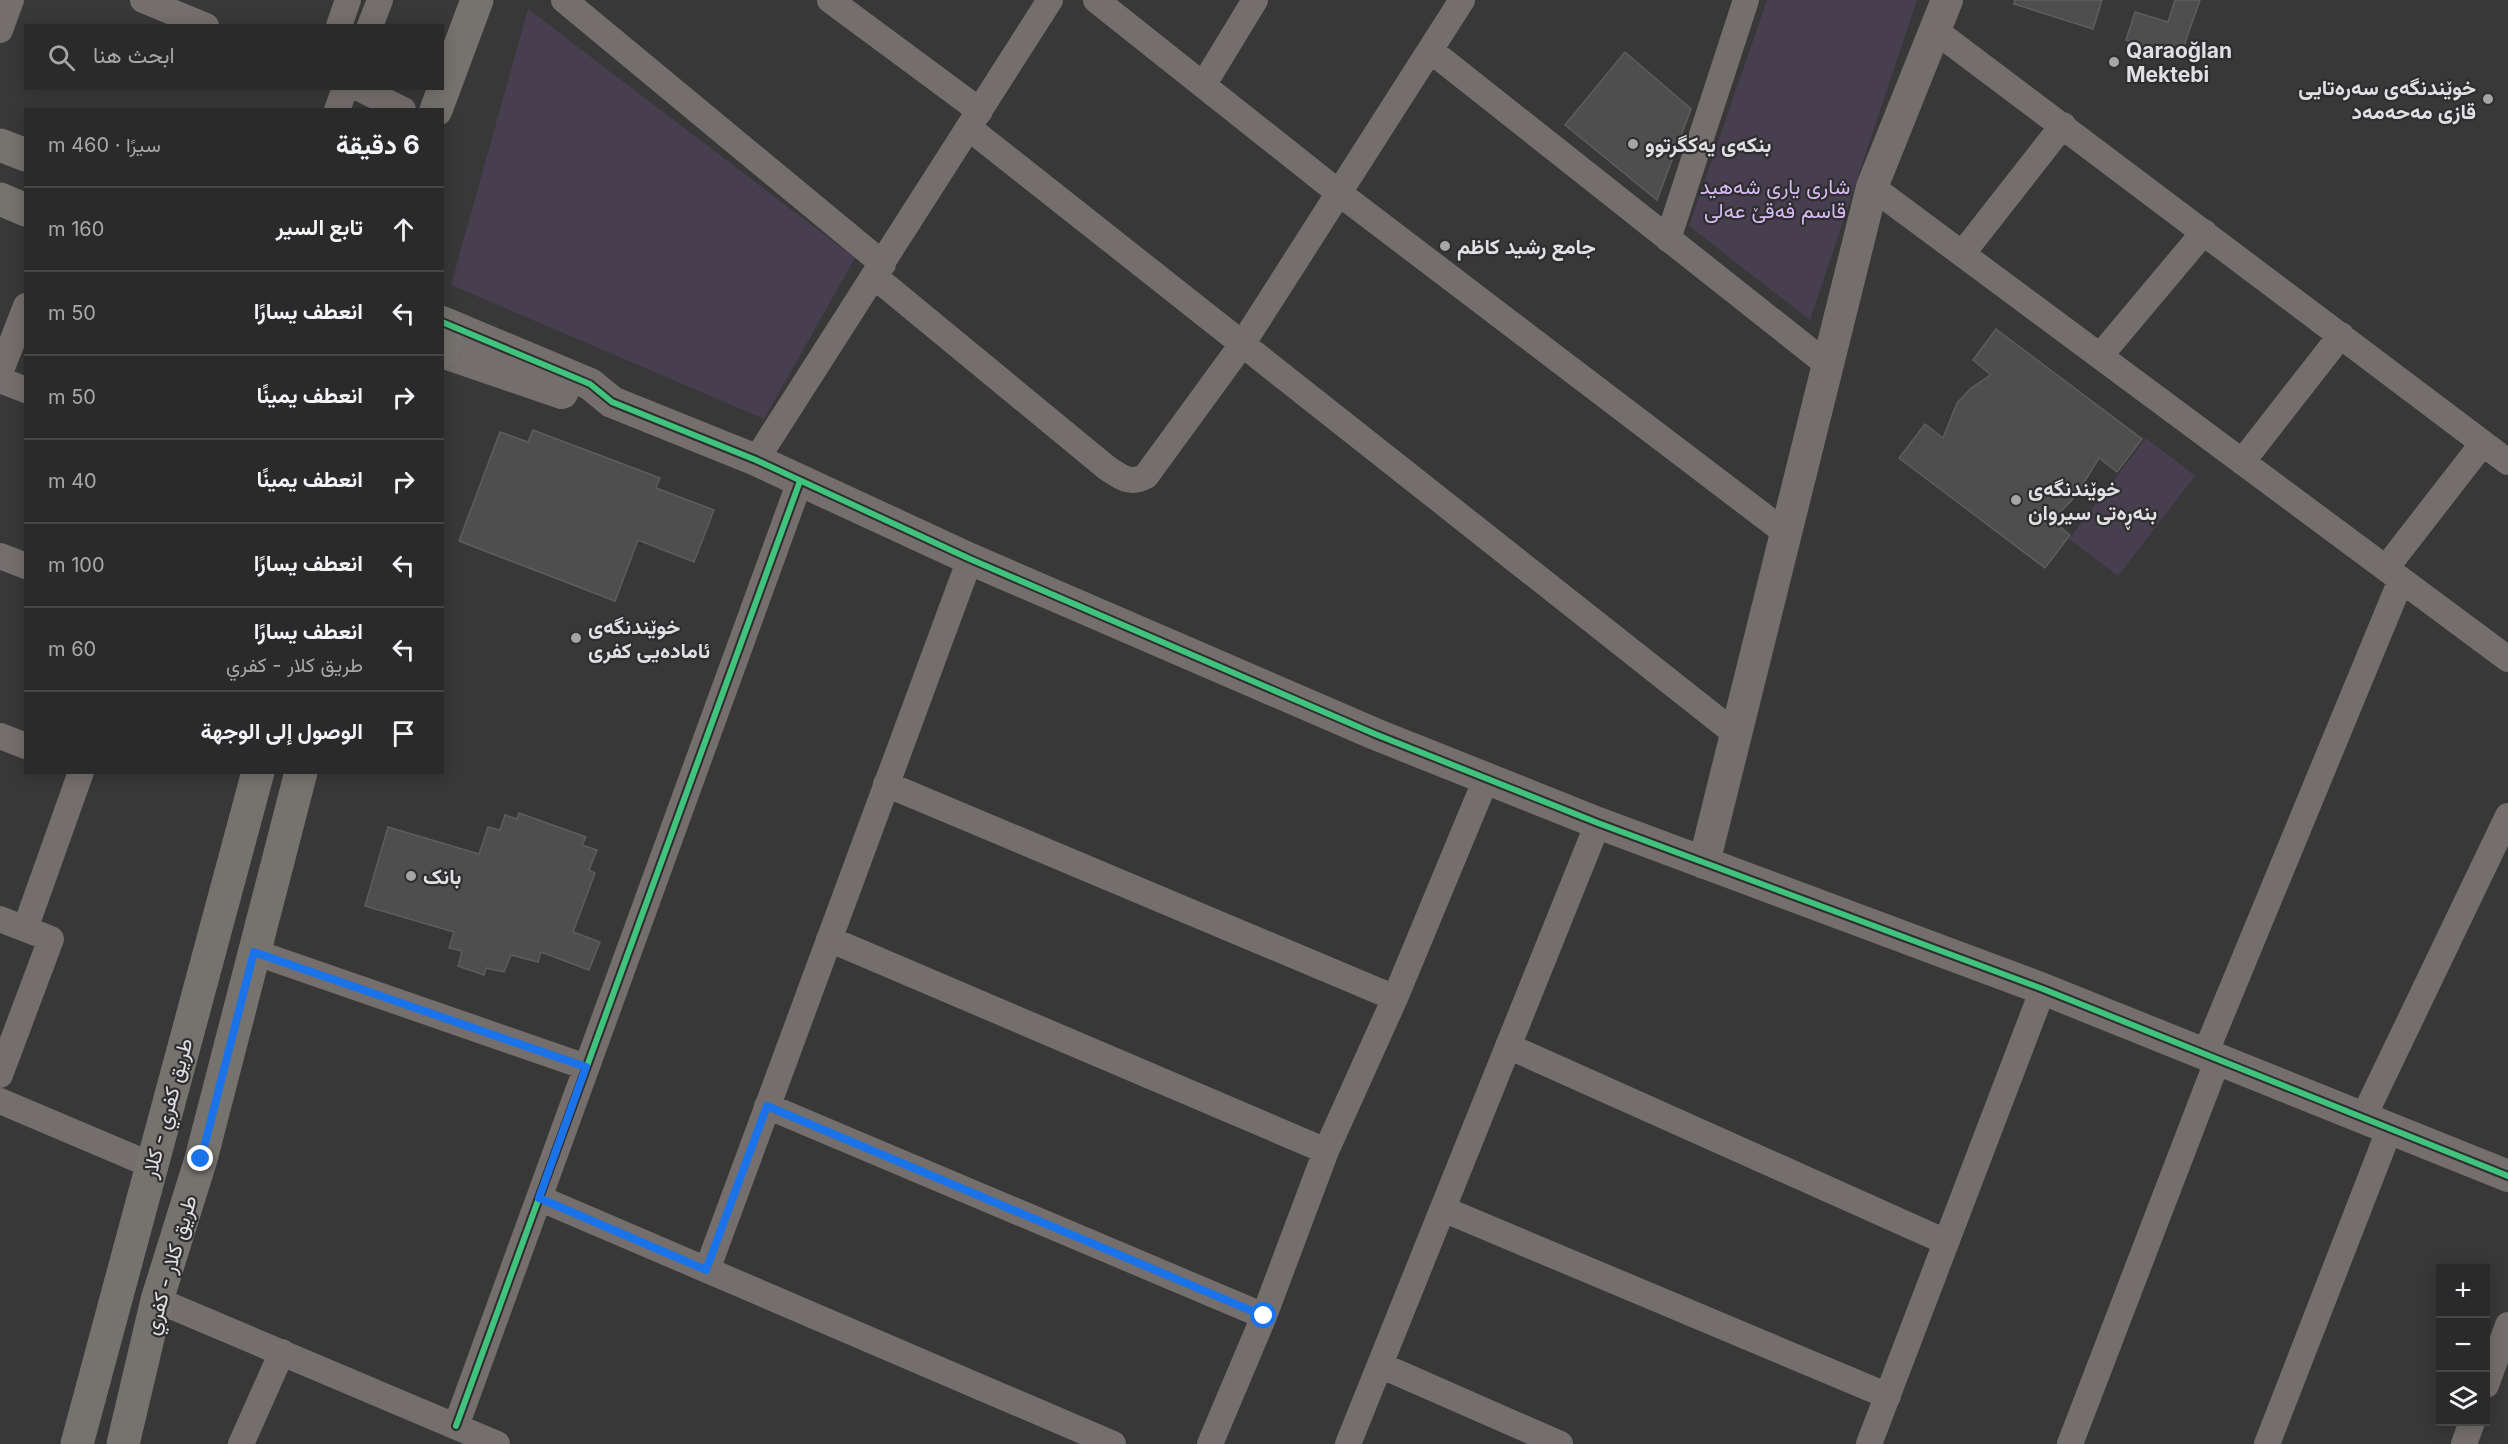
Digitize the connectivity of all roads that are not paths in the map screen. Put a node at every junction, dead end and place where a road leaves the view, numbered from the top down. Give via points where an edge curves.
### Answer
1 (11, 0) edge
2 (143, 0) edge
3 (348, 0) edge
4 (380, 0) edge
5 (477, 0) edge
6 (564, 0) edge
7 (830, 0) edge
8 (1050, 0) edge
9 (1096, 0) edge
10 (1254, 0) edge
11 (1462, 0) edge
12 (1746, 0) edge
13 (1947, 0) edge
14 (201, 24) edge
15 (340, 24) edge
16 (371, 24) edge
17 (1933, 29) junction
18 (0, 30) edge
19 (1430, 50) junction
20 (1204, 84) junction
21 (444, 89) edge
22 (344, 90) edge
23 (363, 90) edge
24 (443, 90) edge
25 (338, 108) edge
26 (400, 108) edge
27 (437, 108) edge
28 (975, 119) junction
29 (2063, 125) junction
30 (0, 145) edge
31 (24, 154) edge
32 (1872, 187) junction
33 (1339, 193) junction
34 (0, 199) edge
35 (24, 209) edge
36 (2204, 232) junction
37 (1668, 239) junction
38 (1962, 254) junction
39 (879, 270) junction
40 (24, 311) edge
41 (444, 324) edge
42 (2341, 335) junction
43 (1243, 343) junction
44 (444, 353) edge
45 (2100, 356) junction
46 (1828, 365) junction
47 (0, 373) edge
48 (0, 380) edge
49 (24, 389) edge
50 (612, 402) junction
51 (2483, 443) junction
52 (756, 460) junction
53 (2242, 462) junction
54 (2508, 462) edge
55 (800, 481) junction
56 (1786, 533) junction
57 (0, 556) edge
58 (970, 559) junction
59 (24, 565) edge
60 (2393, 574) junction
61 (2508, 659) edge
62 (1736, 734) junction
63 (0, 736) edge
64 (24, 745) edge
65 (80, 774) edge
66 (257, 774) edge
67 (300, 774) edge
68 (1486, 779) junction
69 (886, 784) junction
70 (2508, 816) edge
71 (1598, 823) junction
72 (1704, 863) junction
73 (0, 919) edge
74 (25, 929) junction
75 (829, 939) junction
76 (254, 952) junction
77 (2043, 989) junction
78 (1395, 998) junction
79 (1508, 1046) junction
80 (2212, 1056) junction
81 (586, 1067) junction
82 (0, 1076) edge
83 (0, 1101) edge
84 (767, 1106) junction
85 (2376, 1123) junction
86 (1326, 1151) junction
87 (151, 1165) junction
88 (2508, 1176) edge
89 (539, 1198) junction
90 (1443, 1209) junction
91 (1946, 1242) junction
92 (706, 1270) junction
93 (157, 1300) junction
94 (1264, 1316) junction
95 (2508, 1325) edge
96 (282, 1352) junction
97 (1380, 1365) junction
98 (2490, 1374) edge
99 (1888, 1396) junction
100 (456, 1426) junction
101 (2471, 1426) edge
102 (77, 1444) edge
103 (123, 1444) edge
104 (241, 1444) edge
105 (497, 1444) edge
106 (1113, 1444) edge
107 (1210, 1444) edge
108 (1348, 1444) edge
109 (1560, 1444) edge
110 (1869, 1444) edge
111 (2070, 1444) edge
112 (2267, 1444) edge
113 (2464, 1444) edge

1 - 18 street
2 - 14 street
3 - 15 street
4 - 16 street
5 - 21 main road
6 - 39 street
7 - 28 street
8 - 28 street
9 - 20 street
10 - 20 street
11 - 19 street
12 - 37 street
13 - 17 street
17 - 29 street
17 - 32 street
19 - 33 street
19 - 37 street
20 - 33 street
22 - 25 street
23 - 26 street
24 - 27 main road
28 - 39 street
28 - 43 street
29 - 36 street
29 - 38 street
30 - 31 main road
32 - 38 street
32 - 46 street
33 - 43 street
33 - 56 street
34 - 35 main road
36 - 42 street
36 - 45 street
37 - 46 street
38 - 45 street
39 - 43 street via 1125,480 1136,481 1146,476
39 - 52 street
40 - 47 street
41 - 50 street via 590,384
42 - 51 street
42 - 53 street
43 - 62 street
44 - 50 street via 586,401
45 - 53 street
46 - 56 street
48 - 49 street
50 - 52 street
51 - 54 street
51 - 60 street
52 - 55 street
53 - 60 street
55 - 58 street
55 - 81 street
56 - 62 street
57 - 59 street
58 - 68 street
58 - 69 street
60 - 61 street
60 - 80 street
62 - 72 street
63 - 64 street
65 - 74 street
66 - 87 main road, طريق كفري - كلار
67 - 76 main road, طريق كلار - كفري
68 - 71 street
68 - 78 street
69 - 75 street
69 - 78 street
70 - 85 street
71 - 72 street
71 - 79 street
72 - 77 street
73 - 74 street
74 - 82 street via 51,939
75 - 84 street
75 - 86 street
76 - 81 street
76 - 93 main road, طريق كلار - كفري via 201,1159
77 - 80 street
77 - 91 street
78 - 86 street
79 - 90 street
79 - 91 street
80 - 85 street
80 - 111 street
81 - 89 street
83 - 87 street
84 - 92 street
84 - 94 street
85 - 88 street
85 - 112 street
86 - 94 street
87 - 102 main road, طريق كفري - كلار
89 - 92 street
89 - 100 street
90 - 97 street
90 - 99 street
91 - 99 street
92 - 106 street
93 - 96 street
93 - 103 main road, طريق كلار - كفري
94 - 107 street
95 - 98 street
96 - 100 street
96 - 104 street
97 - 108 street
97 - 109 street
99 - 110 street
100 - 105 street
101 - 113 street

